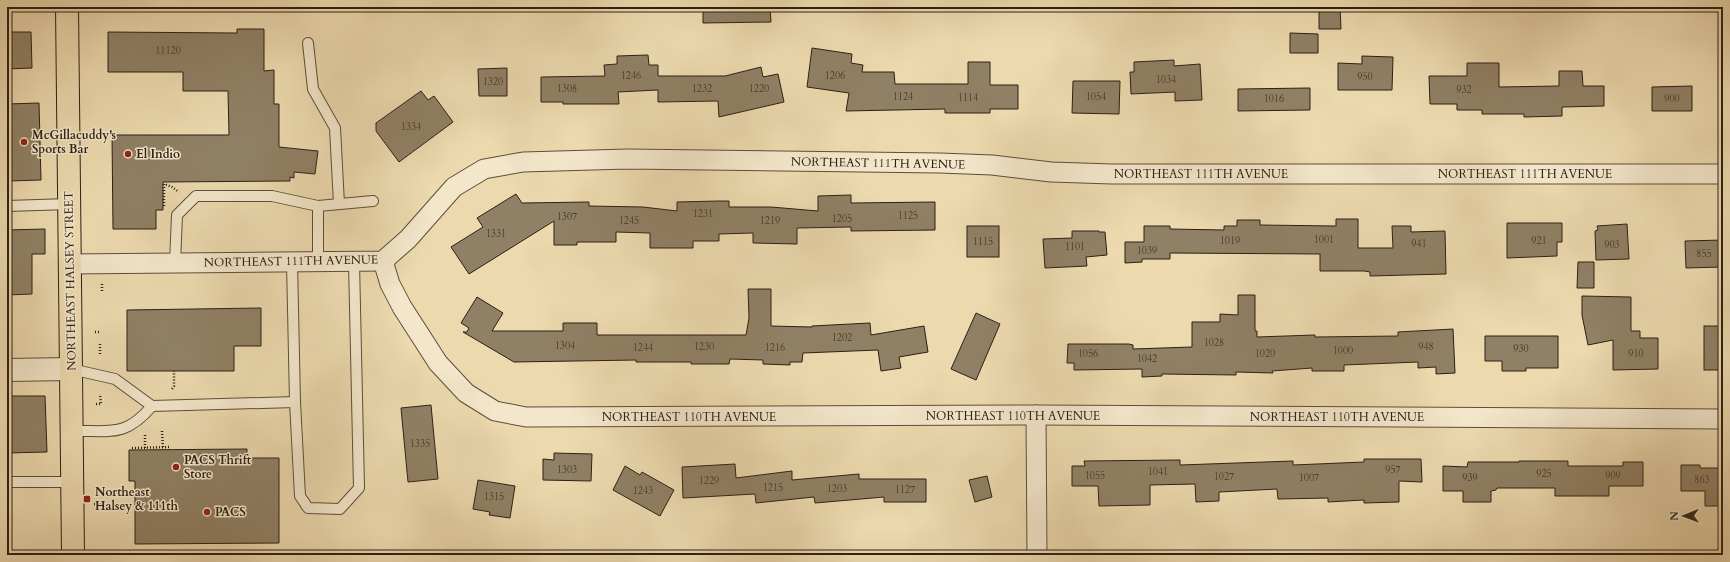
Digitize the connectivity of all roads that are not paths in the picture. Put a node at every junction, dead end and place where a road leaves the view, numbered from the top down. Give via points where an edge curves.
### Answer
1 (67, 7) edge
2 (308, 43) dead end
3 (1723, 174) edge
4 (373, 201) dead end
5 (69, 204) junction
6 (339, 204) junction
7 (7, 206) edge
8 (318, 206) junction
9 (383, 261) junction
10 (175, 262) junction
11 (292, 262) junction
12 (318, 262) junction
13 (354, 262) junction
14 (70, 264) junction
15 (71, 369) junction
16 (7, 370) edge
17 (295, 402) junction
18 (152, 406) junction
19 (1036, 415) junction
20 (1723, 418) edge
21 (72, 431) junction
22 (7, 482) edge
23 (72, 482) junction
24 (73, 555) edge
25 (1037, 555) edge

1 - 5 main road, NORTHEAST HALSEY STREET
2 - 6 lane via 313,89 334,128
3 - 9 street, NORTHEAST 111TH AVENUE via 1112,174 1051,172 940,162 628,159 523,162 484,169 454,188 408,239
4 - 6 lane
5 - 7 lane
5 - 14 main road, NORTHEAST HALSEY STREET
6 - 8 lane
8 - 10 lane via 272,196 196,196 177,215
8 - 12 lane
9 - 13 street, NORTHEAST 111TH AVENUE
9 - 19 street, NORTHEAST 110TH AVENUE via 395,295 438,362 466,393 495,411 526,417
10 - 11 street, NORTHEAST 111TH AVENUE
10 - 14 street, NORTHEAST 111TH AVENUE
11 - 12 street, NORTHEAST 111TH AVENUE
11 - 17 lane
12 - 13 street, NORTHEAST 111TH AVENUE
13 - 17 lane via 359,488 340,509 308,508 300,496
14 - 15 main road, NORTHEAST HALSEY STREET
15 - 16 street
15 - 18 lane via 115,379
15 - 21 main road, NORTHEAST HALSEY STREET
17 - 18 lane
18 - 21 lane via 142,418 128,428
19 - 20 street, NORTHEAST 110TH AVENUE
19 - 25 street
21 - 23 main road, NORTHEAST HALSEY STREET
22 - 23 lane
23 - 24 main road, NORTHEAST HALSEY STREET

